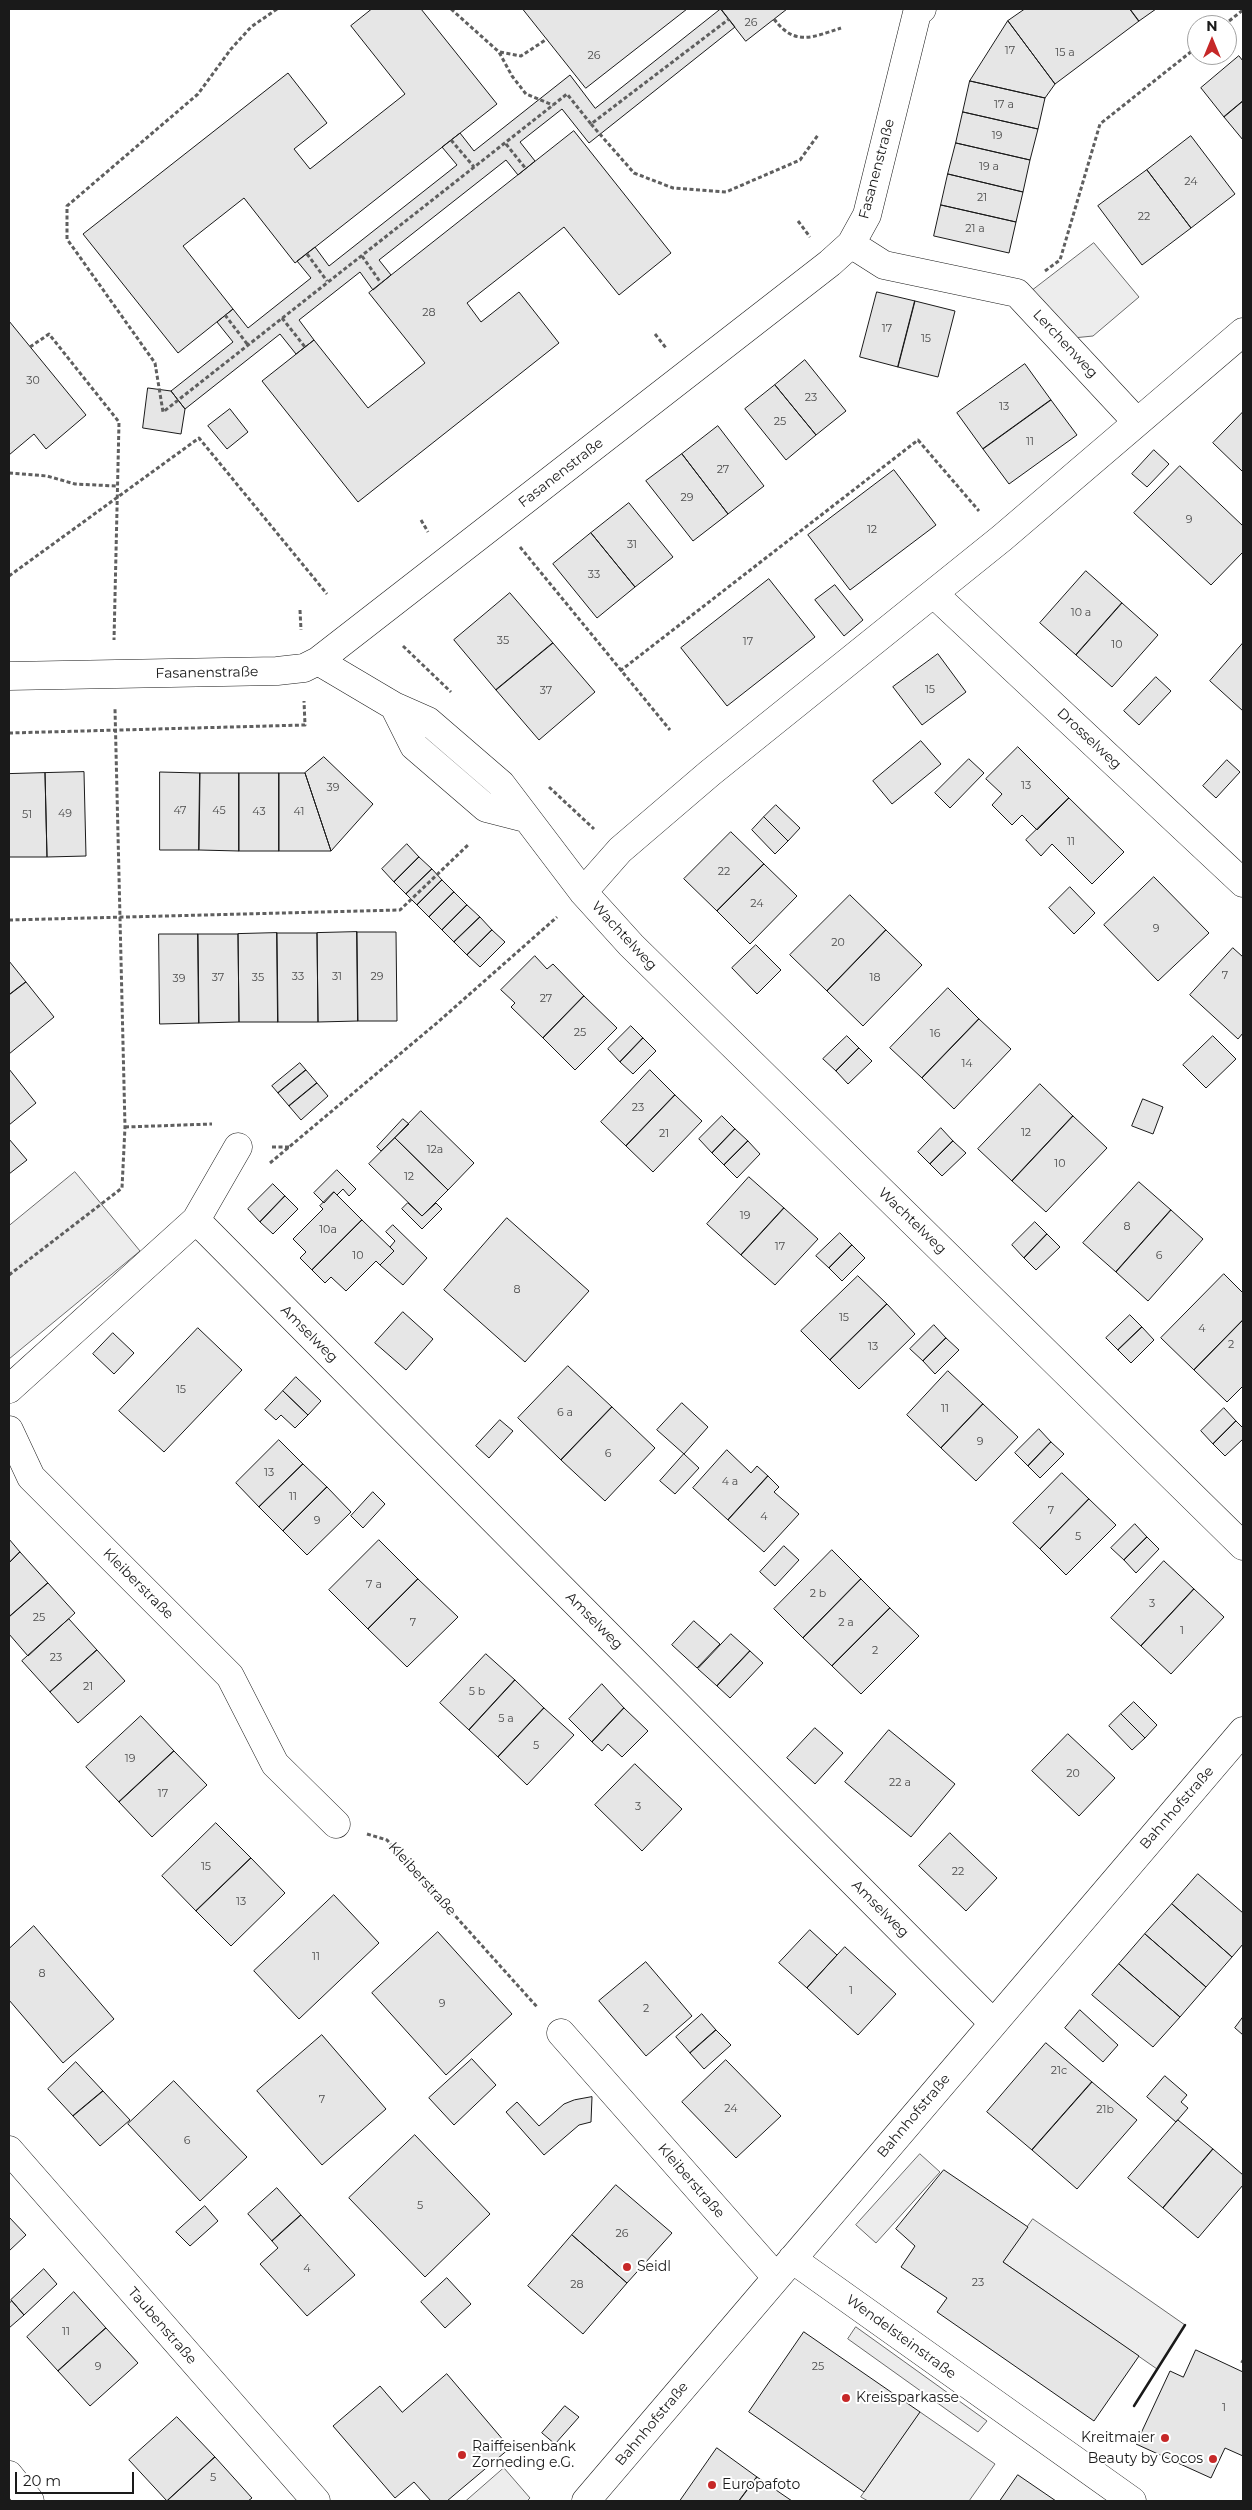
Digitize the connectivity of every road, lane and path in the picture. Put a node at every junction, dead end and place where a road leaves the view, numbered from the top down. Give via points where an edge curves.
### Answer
1 (277, 9) edge
2 (451, 9) edge
3 (922, 9) edge
4 (729, 19) dead end
5 (774, 19) dead end
6 (842, 28) dead end
7 (547, 39) dead end
8 (499, 52) junction
9 (1187, 55) edge
10 (553, 105) junction
11 (590, 124) junction
12 (818, 135) dead end
13 (451, 140) dead end
14 (506, 144) junction
15 (474, 167) junction
16 (526, 169) dead end
17 (851, 244) junction
18 (306, 254) dead end
19 (362, 256) junction
20 (327, 281) junction
21 (381, 283) dead end
22 (1017, 293) junction
23 (225, 315) dead end
24 (282, 318) junction
25 (1243, 332) edge
26 (248, 345) junction
27 (305, 347) dead end
28 (1137, 422) junction
29 (9, 473) edge
30 (116, 486) dead end
31 (499, 522) junction
32 (1002, 538) junction
33 (9, 576) edge
34 (327, 594) dead end
35 (934, 594) junction
36 (300, 610) dead end
37 (311, 664) junction
38 (620, 672) junction
39 (9, 676) edge
40 (670, 730) dead end
41 (9, 733) edge
42 (468, 844) dead end
43 (1243, 883) edge
44 (583, 892) junction
45 (9, 920) edge
46 (125, 1127) dead end
47 (238, 1147) dead end
48 (266, 1166) dead end
49 (196, 1220) junction
50 (9, 1275) edge
51 (9, 1389) edge
52 (9, 1430) edge
53 (1243, 1546) edge
54 (1243, 1731) edge
55 (336, 1824) joint
56 (993, 2023) junction
57 (561, 2034) joint
58 (9, 2150) edge
59 (784, 2268) junction
60 (9, 2475) edge
61 (30, 2501) edge
62 (316, 2501) edge
63 (586, 2501) edge
64 (1132, 2501) edge

1 - 26 path via 251,27 198,94 68,206 67,239 155,363 163,412
2 - 8 path
3 - 17 street, Fasanenstraße via 917,13 867,215
4 - 11 path
5 - 6 path via 793,36 809,38
7 - 8 path via 521,56
8 - 10 path via 526,94
9 - 22 path via 1100,124 1060,260
10 - 11 path via 567,94
10 - 14 path
11 - 12 path via 634,173 673,188 726,192 800,160
13 - 15 path
14 - 15 path
14 - 16 path
15 - 19 path
17 - 22 street via 884,265
17 - 31 street, Fasanenstraße
18 - 20 path
19 - 20 path
19 - 21 path
20 - 24 path
22 - 28 street, Lerchenweg
23 - 26 path
24 - 26 path
24 - 27 path
25 - 28 street
28 - 32 street
29 - 30 path via 47,476 75,484
31 - 37 street, Fasanenstraße
31 - 38 path
32 - 35 street
32 - 38 path via 918,440
33 - 34 path via 199,438
35 - 43 street, Drosselweg
35 - 44 street, Wachtelweg via 710,773 620,850
36 - 37 path
37 - 39 street, Fasanenstraße via 277,672
37 - 41 path via 305,725
37 - 44 street, Wachtelweg via 428,721 501,784
38 - 40 path
42 - 45 path via 400,910
44 - 48 path via 438,1022
44 - 53 street, Wachtelweg via 631,945
46 - 50 path via 122,1188
47 - 49 street
49 - 51 street
49 - 56 street, Amselweg
52 - 55 street, Kleiberstraße via 30,1477 230,1676 275,1764
54 - 56 street, Bahnhofstraße
55 - 57 path, Kleiberstraße via 387,1840
56 - 59 street, Bahnhofstraße
57 - 59 street, Kleiberstraße
58 - 62 street, Taubenstraße
59 - 63 street, Bahnhofstraße
59 - 64 street, Wendelsteinstraße
60 - 61 street

